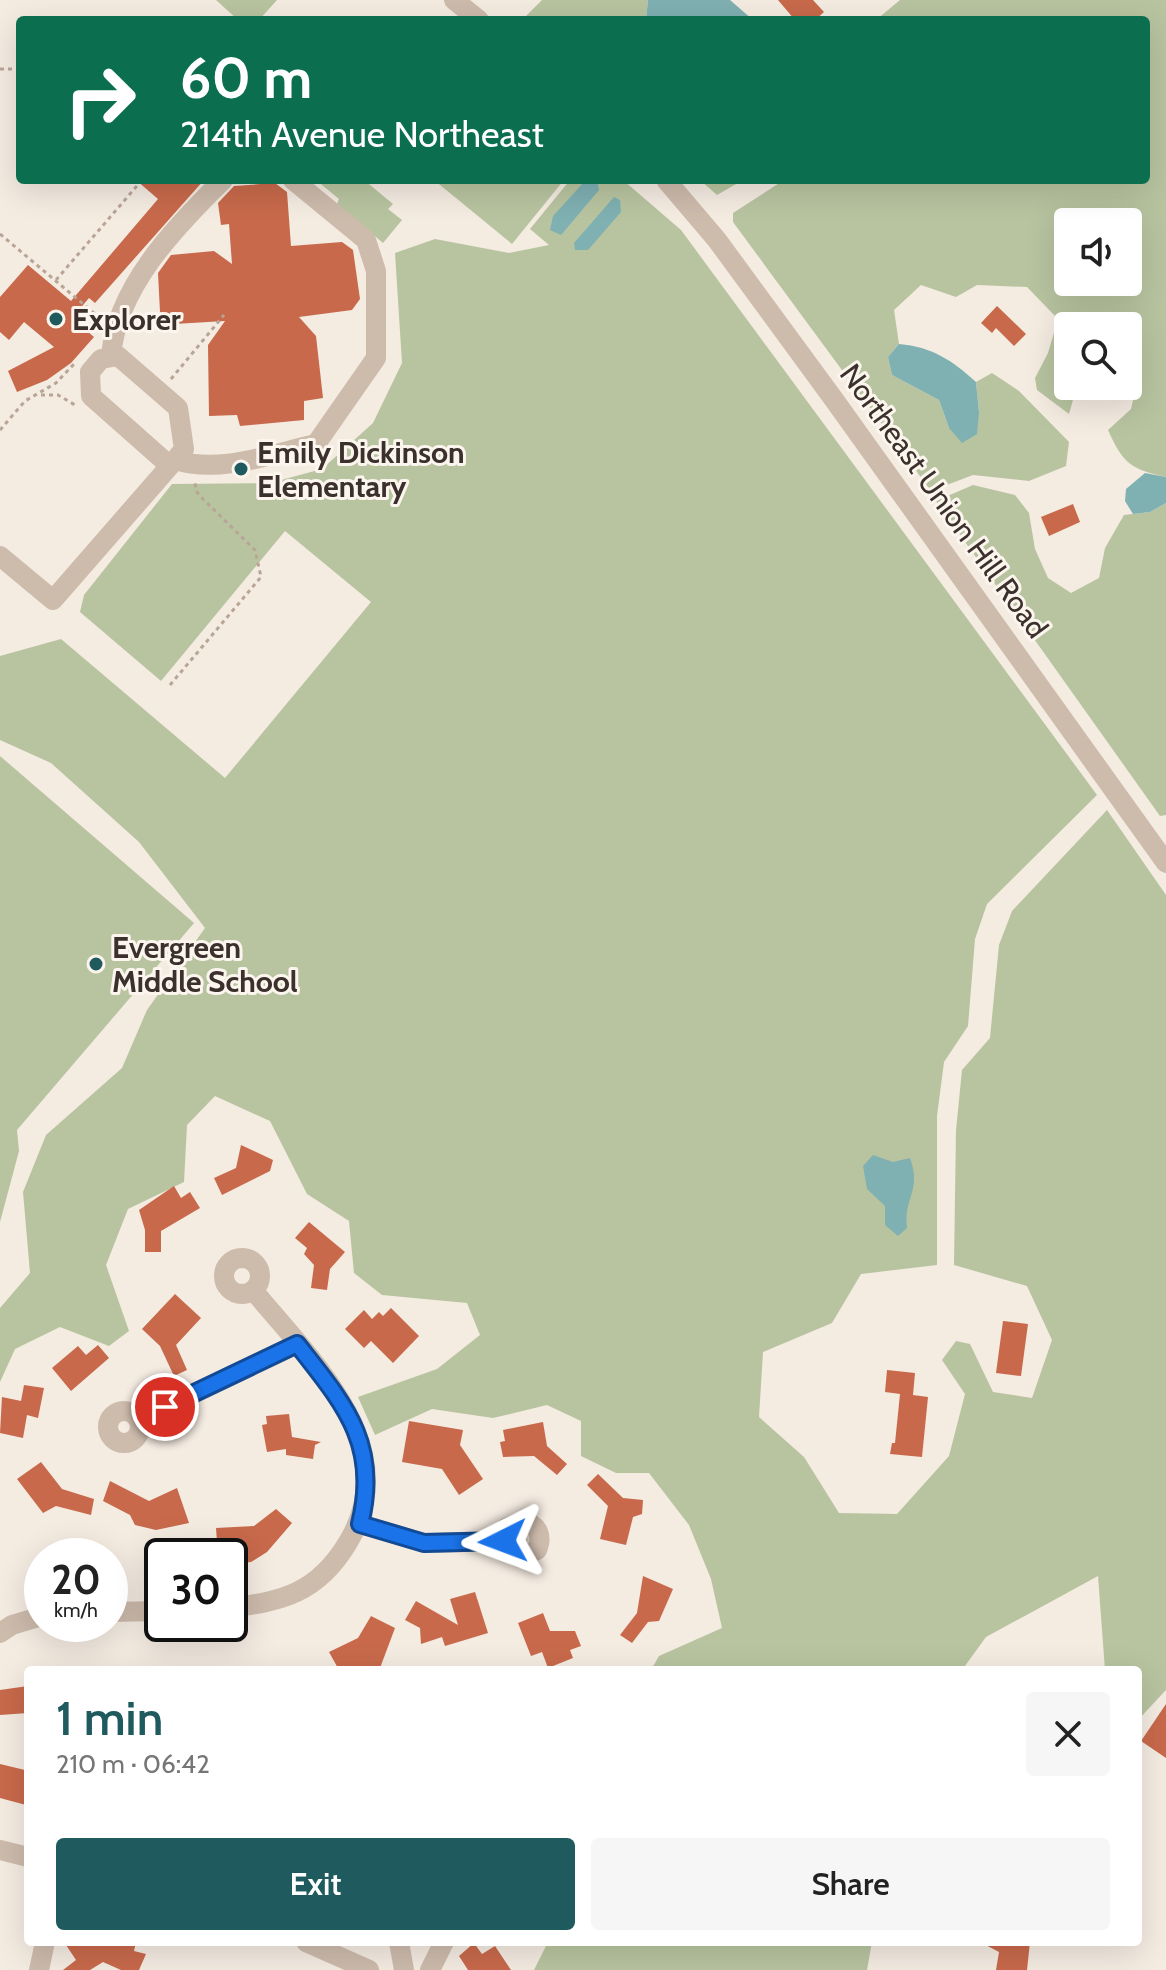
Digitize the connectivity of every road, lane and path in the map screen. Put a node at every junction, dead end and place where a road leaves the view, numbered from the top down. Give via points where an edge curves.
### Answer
1 (454, 0) edge
2 (474, 16) edge
3 (139, 184) edge
4 (220, 184) edge
5 (298, 184) edge
6 (669, 184) edge
7 (56, 280) dead end
8 (224, 315) dead end
9 (84, 355) dead end
10 (111, 357) junction
11 (171, 379) dead end
12 (38, 396) junction
13 (78, 407) dead end
14 (0, 430) edge
15 (172, 463) junction
16 (0, 556) edge
17 (1166, 863) edge
18 (253, 1290) dead end
19 (297, 1344) junction
20 (139, 1420) dead end
21 (360, 1524) junction
22 (503, 1541) dead end
23 (248, 1606) edge
24 (24, 1621) edge
25 (0, 1633) edge
26 (0, 1850) edge
27 (24, 1856) edge
28 (44, 1946) edge
29 (315, 1946) edge
30 (400, 1946) edge
31 (442, 1946) edge
32 (39, 1970) edge
33 (369, 1970) edge
34 (404, 1970) edge
35 (430, 1970) edge

1 - 2 street
3 - 7 path
4 - 10 street via 135,283 113,329
5 - 15 street via 366,240 376,271 376,358 316,444 224,465
6 - 17 street, Northeast Union Hill Road via 817,376
8 - 11 path
9 - 12 path
10 - 15 street via 118,356 178,408 184,449
10 - 15 street via 101,359 90,372 91,396
12 - 13 path via 58,395
12 - 14 path via 25,401
15 - 16 street via 53,600
18 - 19 street
19 - 20 street
19 - 21 street via 344,1403 356,1428 368,1492
21 - 22 street via 424,1543
21 - 23 street via 339,1558 308,1588 280,1602
24 - 25 street
26 - 27 street
28 - 32 street
29 - 33 street
30 - 34 street
31 - 35 street

